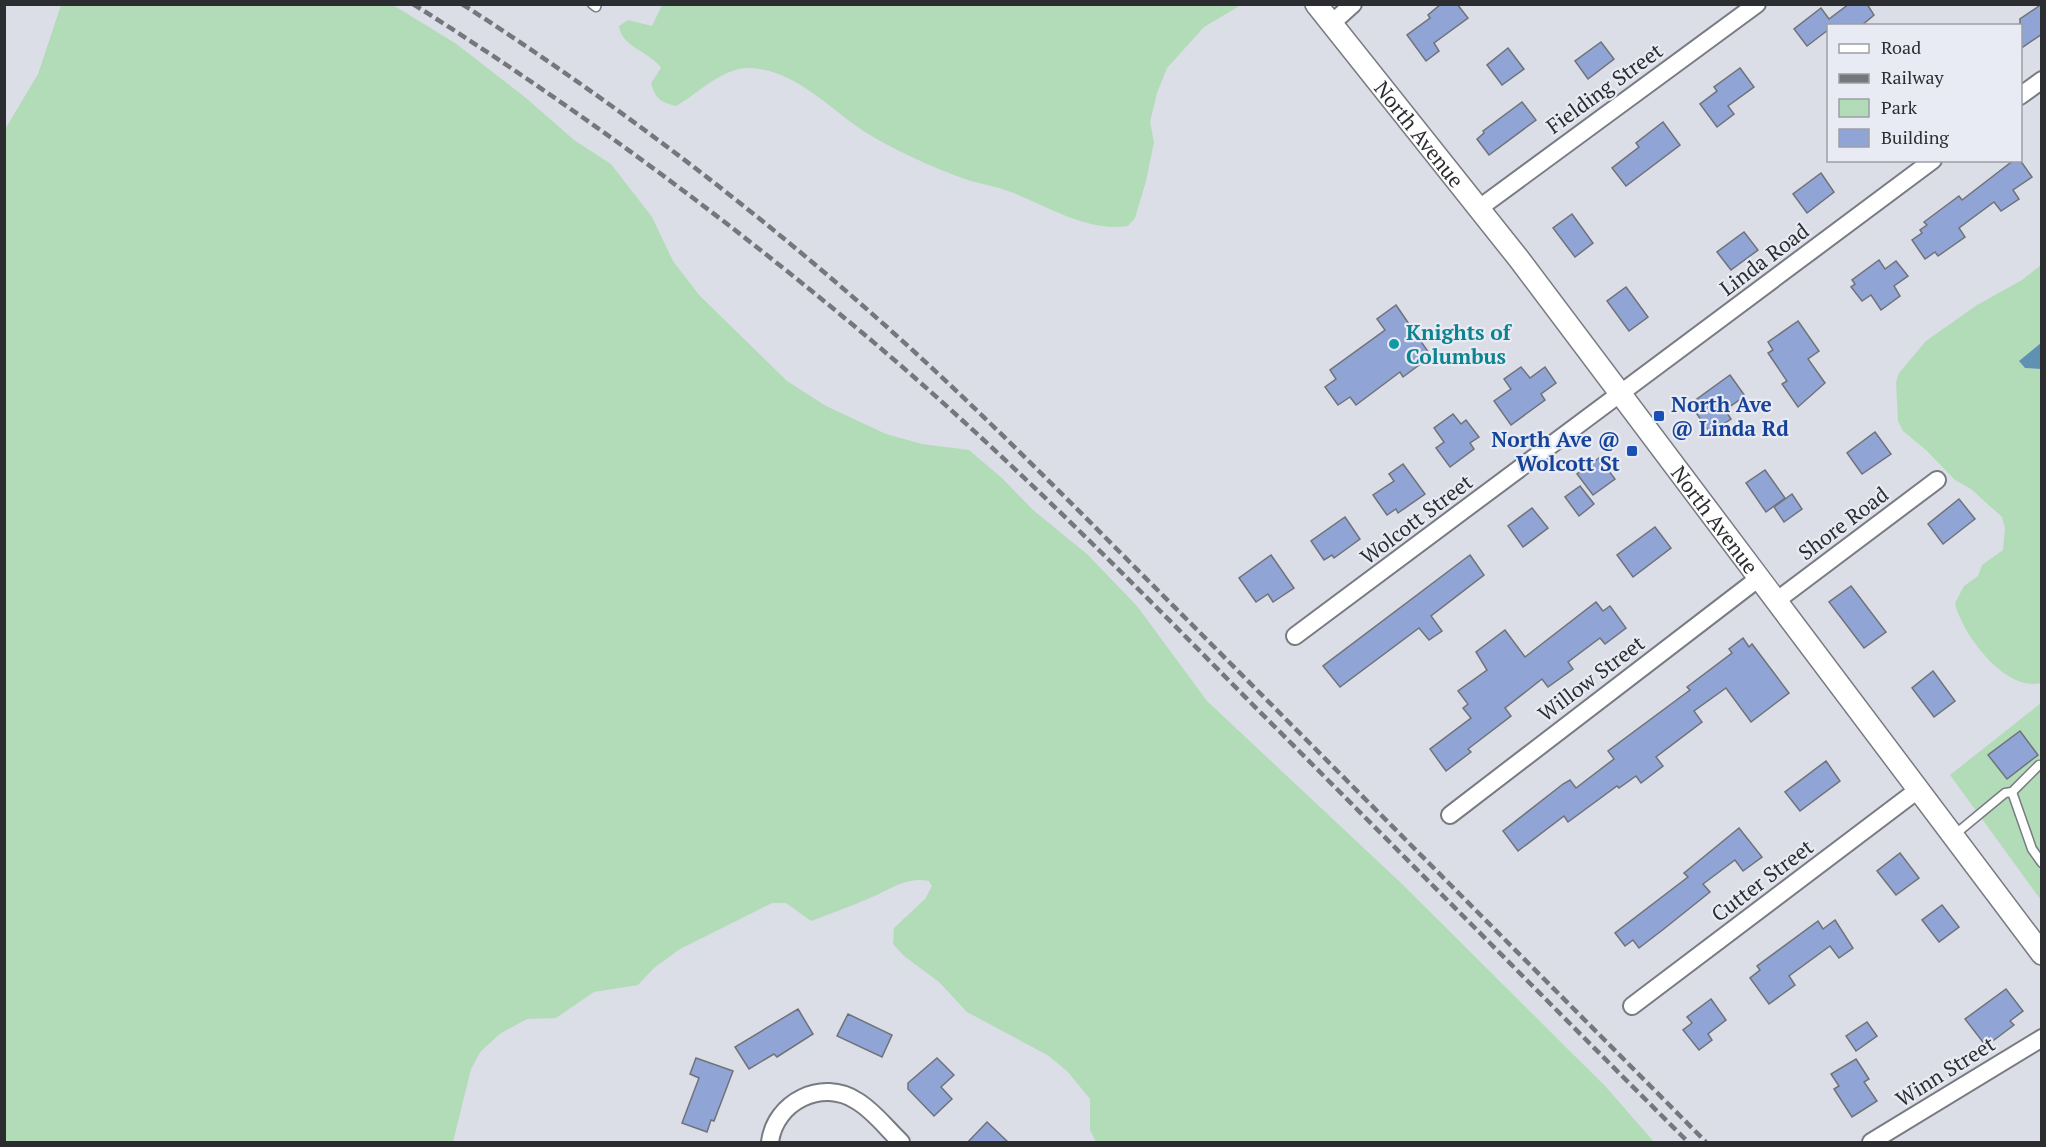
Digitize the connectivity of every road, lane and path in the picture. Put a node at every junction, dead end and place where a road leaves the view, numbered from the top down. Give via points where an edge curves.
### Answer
1 (592, 4) edge
2 (597, 4) edge
3 (1316, 4) edge
4 (1353, 4) edge
5 (1757, 4) edge
6 (1331, 24) junction
7 (2042, 80) edge
8 (2022, 95) edge
9 (1931, 162) edge
10 (1478, 209) junction
11 (1621, 394) junction
12 (1937, 480) dead end
13 (1759, 578) junction
14 (1776, 601) junction
15 (1295, 636) dead end
16 (2039, 765) dead end
17 (1919, 789) junction
18 (2013, 792) junction
19 (1450, 814) dead end
20 (1952, 836) junction
21 (2042, 863) edge
22 (2042, 954) edge
23 (1632, 1006) dead end
24 (2042, 1038) edge
25 (770, 1143) edge
26 (901, 1143) edge
27 (1872, 1143) edge

1 - 2 lane
3 - 6 street, North Avenue
4 - 6 street
5 - 10 street, Fielding Street
6 - 10 street, North Avenue
7 - 8 street
9 - 11 street, Linda Road
10 - 11 street, North Avenue
11 - 13 street, North Avenue
11 - 15 street, Wolcott Street
12 - 14 street, Shore Road
13 - 14 street, North Avenue
13 - 19 street, Willow Street
14 - 17 street, North Avenue
16 - 18 lane
17 - 20 street, North Avenue
17 - 23 street, Cutter Street
18 - 20 lane via 2004,793
18 - 21 lane via 2032,849
20 - 22 street, North Avenue
24 - 27 street, Winn Street
25 - 26 street via 774,1125 790,1105 807,1095 826,1092 857,1100

